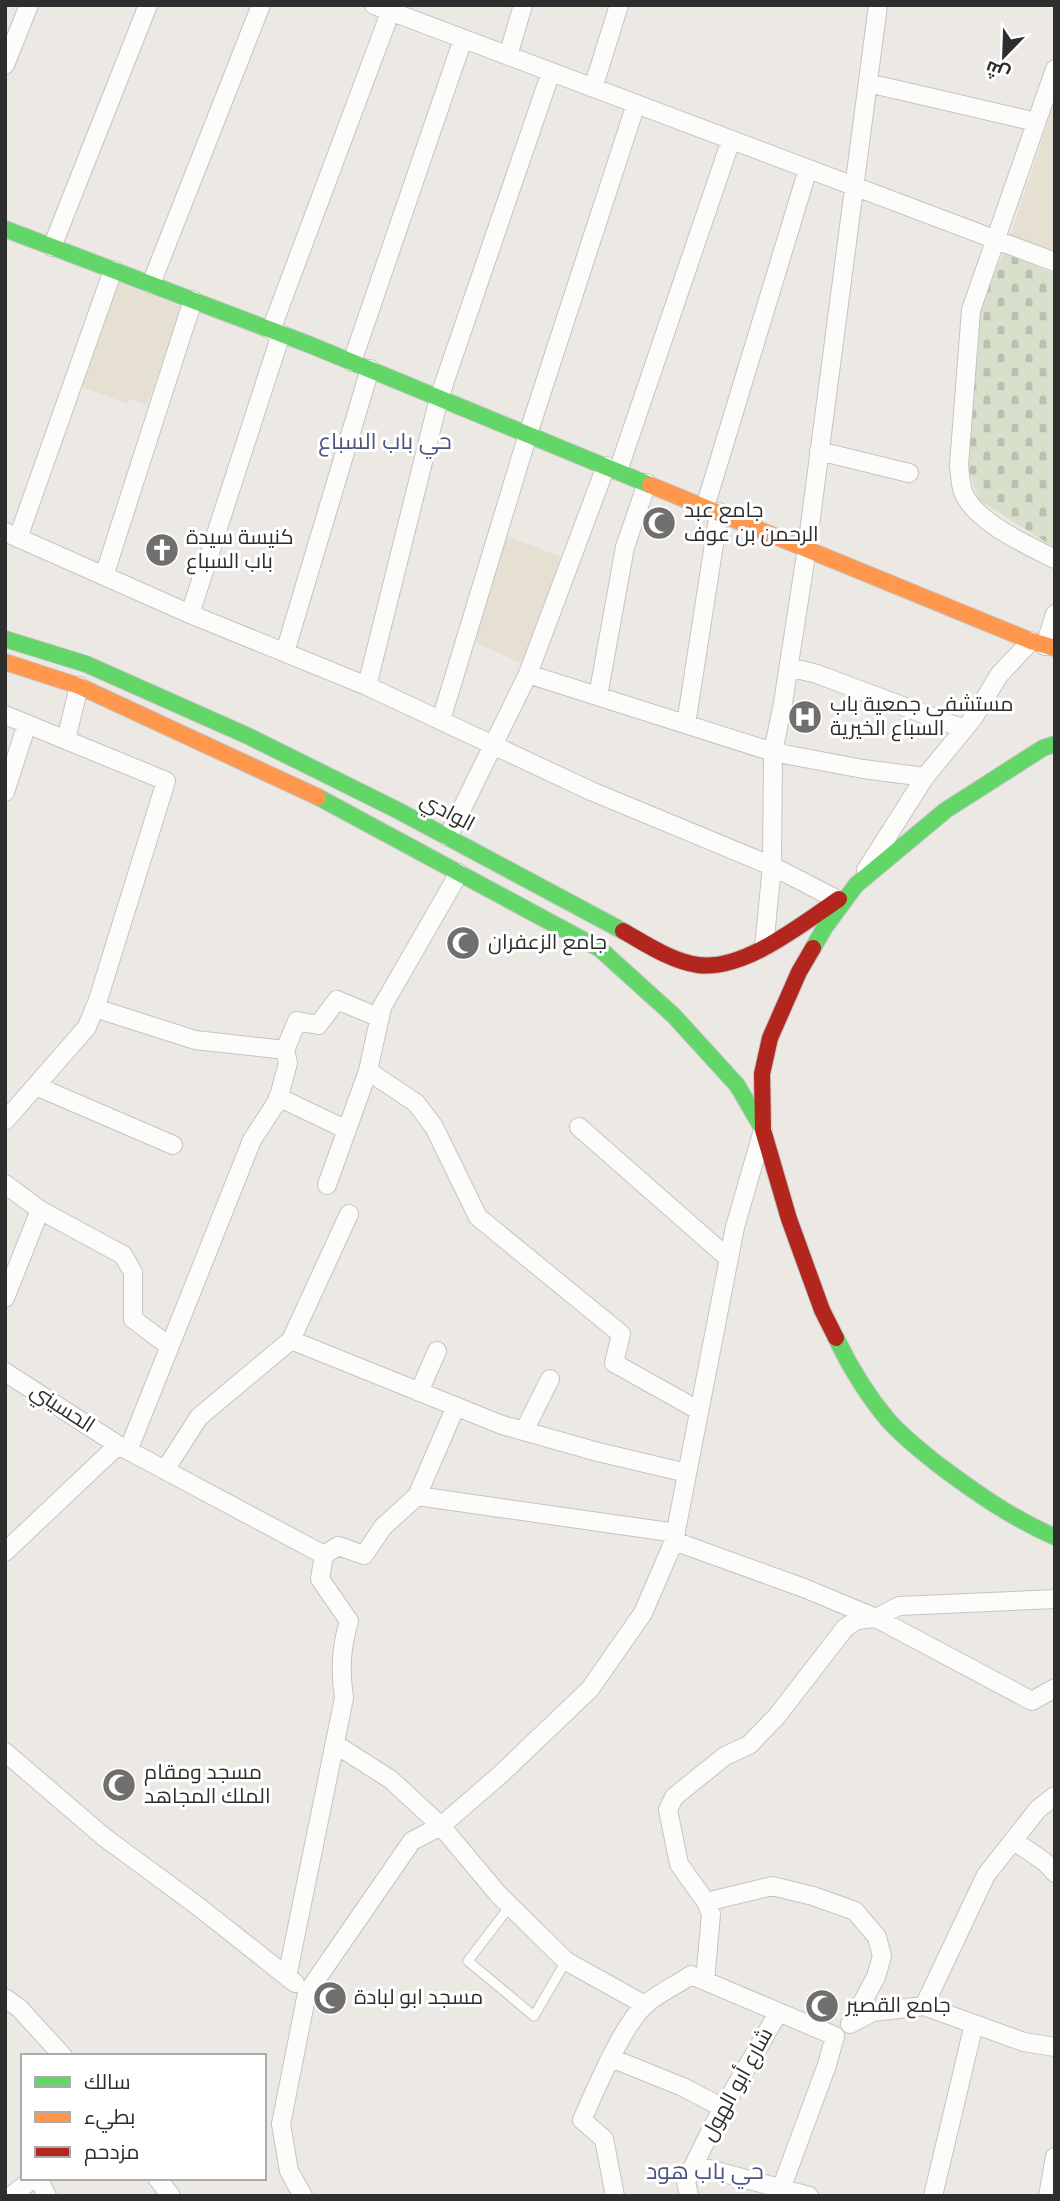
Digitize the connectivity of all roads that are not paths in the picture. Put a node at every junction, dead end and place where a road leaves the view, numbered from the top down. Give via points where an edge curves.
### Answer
1 (29, 5) edge
2 (148, 5) edge
3 (261, 5) edge
4 (523, 5) edge
5 (619, 5) edge
6 (878, 5) edge
7 (386, 7) edge
8 (463, 39) junction
9 (508, 56) junction
10 (5, 65) edge
11 (1055, 69) edge
12 (551, 72) junction
13 (868, 83) junction
14 (593, 88) junction
15 (636, 104) junction
16 (1036, 122) junction
17 (731, 140) junction
18 (808, 169) junction
19 (854, 186) junction
20 (5, 229) edge
21 (995, 240) junction
22 (52, 247) junction
23 (1055, 262) edge
24 (113, 270) junction
25 (151, 284) junction
26 (193, 300) junction
27 (276, 332) junction
28 (352, 362) junction
29 (370, 369) junction
30 (439, 398) junction
31 (527, 434) junction
32 (819, 452) junction
33 (612, 469) junction
34 (909, 472) dead end
35 (647, 483) junction
36 (712, 510) junction
37 (12, 535) edge
38 (807, 548) junction
39 (1055, 559) edge
40 (104, 576) junction
41 (190, 614) junction
42 (1055, 614) edge
43 (5, 639) edge
44 (1044, 645) edge
45 (285, 652) junction
46 (5, 662) edge
47 (789, 667) junction
48 (528, 674) junction
49 (79, 685) junction
50 (367, 687) junction
51 (598, 696) junction
52 (5, 715) edge
53 (441, 720) junction
54 (27, 724) junction
55 (685, 724) junction
56 (964, 729) junction
57 (66, 740) junction
58 (1055, 744) edge
59 (494, 746) junction
60 (773, 752) junction
61 (925, 777) junction
62 (5, 792) edge
63 (448, 837) junction
64 (772, 866) junction
65 (459, 873) junction
66 (856, 885) junction
67 (838, 900) junction
68 (764, 947) junction
69 (95, 1008) junction
70 (380, 1018) junction
71 (285, 1050) junction
72 (368, 1071) junction
73 (36, 1086) junction
74 (278, 1097) junction
75 (5, 1121) edge
76 (579, 1127) dead end
77 (347, 1130) junction
78 (763, 1130) junction
79 (173, 1145) dead end
80 (5, 1184) edge
81 (327, 1185) dead end
82 (40, 1210) junction
83 (349, 1214) dead end
84 (728, 1258) junction
85 (5, 1298) edge
86 (290, 1340) junction
87 (169, 1346) junction
88 (437, 1351) dead end
89 (5, 1372) edge
90 (550, 1379) dead end
91 (419, 1392) junction
92 (456, 1406) junction
93 (698, 1410) junction
94 (524, 1431) junction
95 (123, 1448) junction
96 (165, 1470) junction
97 (687, 1473) junction
98 (417, 1496) junction
99 (675, 1537) junction
100 (1055, 1537) edge
101 (5, 1552) edge
102 (324, 1555) junction
103 (1055, 1599) edge
104 (876, 1618) junction
105 (1055, 1688) edge
106 (334, 1744) junction
107 (5, 1752) edge
108 (1055, 1796) edge
109 (441, 1826) junction
110 (1014, 1841) junction
111 (1055, 1872) edge
112 (706, 1902) junction
113 (510, 1906) junction
114 (566, 1961) junction
115 (287, 1977) junction
116 (705, 1981) junction
117 (307, 1993) junction
118 (5, 1998) edge
119 (645, 2005) junction
120 (924, 2006) junction
121 (778, 2013) junction
122 (851, 2023) junction
123 (974, 2024) junction
124 (835, 2036) junction
125 (1055, 2047) edge
126 (61, 2054) edge
127 (611, 2059) junction
128 (723, 2108) junction
129 (1055, 2157) edge
130 (694, 2165) junction
131 (33, 2180) edge
132 (37, 2180) edge
133 (159, 2180) edge
134 (781, 2189) junction
135 (11, 2196) edge
136 (47, 2196) edge
137 (171, 2196) edge
138 (303, 2196) edge
139 (615, 2196) edge
140 (689, 2196) edge
141 (809, 2196) edge
142 (933, 2196) edge
143 (1048, 2196) edge

1 - 10 street
2 - 22 street
3 - 25 street
4 - 9 street
5 - 14 street
6 - 13 street
7 - 8 street
7 - 27 street
8 - 9 street
8 - 28 street
9 - 12 street
11 - 16 street
12 - 14 street
12 - 30 street
13 - 16 street
13 - 19 street
14 - 15 street
15 - 17 street
15 - 31 street
16 - 21 street
17 - 18 street
17 - 33 street
18 - 19 street
18 - 36 street
19 - 21 street
19 - 32 street
20 - 22 main road
21 - 23 street
21 - 39 street via 971,310 960,483 981,515
22 - 24 main road
24 - 25 main road
24 - 37 street
25 - 26 main road
26 - 27 main road
26 - 40 street
27 - 28 main road
27 - 41 street
28 - 29 main road
29 - 30 main road
29 - 45 street
30 - 31 main road
30 - 50 street
31 - 33 main road
31 - 53 street
32 - 34 street
32 - 38 street
33 - 35 main road
33 - 48 street
35 - 36 main road
35 - 51 street via 625,547
36 - 38 main road
36 - 55 street
37 - 40 street
38 - 44 main road
38 - 47 street
40 - 41 street
41 - 45 street
42 - 44 street
43 - 63 main road, الوادي via 86,664 248,736
44 - 56 street via 999,676
45 - 50 street
46 - 49 main road
47 - 56 street
47 - 60 street
48 - 51 street
48 - 59 street
49 - 57 street
49 - 65 main road via 322,799
50 - 53 street
51 - 55 street
52 - 54 street
53 - 59 street
54 - 57 street
54 - 62 street
55 - 60 street
56 - 61 street
57 - 69 street via 166,781
58 - 66 main road via 946,810
59 - 63 street
59 - 64 street
60 - 61 street
60 - 64 street
61 - 66 street
63 - 68 main road, الوادي via 667,955 701,965 722,964
64 - 67 street
64 - 68 street
65 - 70 street via 382,1007
65 - 78 main road via 600,949 674,1017 737,1085
66 - 67 main road, الوادي
66 - 78 main road via 799,972 769,1038 762,1074
67 - 68 main road, الوادي
69 - 71 street via 195,1040
69 - 73 street via 87,1027
70 - 71 street via 337,1000 318,1025 297,1021
70 - 72 street
71 - 74 street via 288,1063
72 - 77 street
72 - 93 street via 416,1103 478,1217 621,1334 614,1363
73 - 75 street
73 - 79 street
74 - 77 street
74 - 87 street via 252,1140
76 - 84 street
77 - 81 street
78 - 84 street
78 - 100 main road via 822,1310 865,1389 919,1449 970,1489 1017,1520
80 - 82 street
82 - 85 street
82 - 87 street via 123,1255 133,1272 133,1319
83 - 86 street
84 - 93 street
86 - 91 street
86 - 96 street via 199,1417
87 - 95 street
88 - 91 street
89 - 95 street, الحسيني
90 - 94 street
91 - 92 street
92 - 94 street
92 - 98 street
93 - 97 street
94 - 97 street
95 - 96 street, الحسيني
95 - 101 street
96 - 102 street, الحسيني
97 - 99 street
98 - 99 street
98 - 102 street via 383,1527 364,1555 338,1546
99 - 104 street
99 - 109 street via 643,1613 590,1689
102 - 106 street via 320,1579 349,1621 340,1672 344,1698
103 - 104 street via 899,1606
104 - 105 street via 1032,1701
104 - 112 street via 857,1620 845,1628 749,1745 724,1756 674,1797 668,1811 679,1864
106 - 109 street via 390,1779
106 - 115 street
107 - 115 street via 103,1837
108 - 110 street via 1038,1809
109 - 113 street
109 - 117 street via 412,1841
110 - 111 street
110 - 120 street via 986,1875
112 - 116 street via 711,1914
112 - 122 street via 772,1886 855,1911 877,1937 882,1956
113 - 114 street
113 - 114 lane via 468,1961 534,2016
114 - 119 street
115 - 117 street
116 - 119 street via 691,1975
116 - 121 street
117 - 138 street via 281,2124 289,2171
118 - 126 street
119 - 127 street
120 - 122 street via 873,2012
120 - 123 street
121 - 124 street
121 - 128 street, شارع أبو الهول
122 - 124 street
123 - 125 street via 1024,2042
123 - 142 street
124 - 134 street
127 - 128 street
127 - 139 street via 582,2120 604,2139
128 - 130 street, شارع أبو الهول
129 - 143 street
130 - 134 street
130 - 140 street, شارع أبو الهول via 686,2181
131 - 135 street
132 - 136 street
133 - 137 street
134 - 141 street

